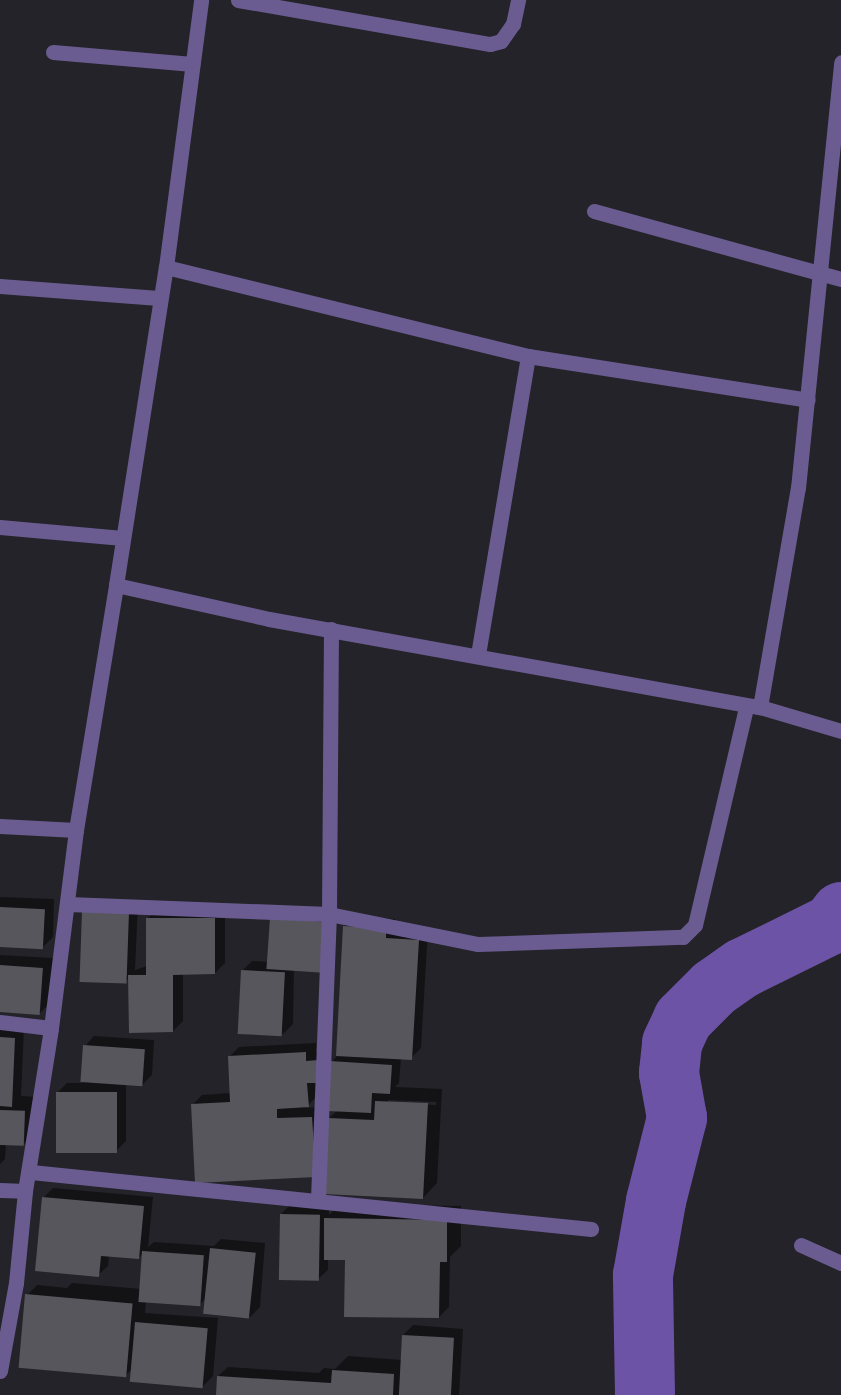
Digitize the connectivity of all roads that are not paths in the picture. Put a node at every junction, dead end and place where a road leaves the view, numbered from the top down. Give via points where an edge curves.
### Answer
1 (201, 0) edge
2 (238, 0) edge
3 (518, 0) edge
4 (53, 52) dead end
5 (841, 62) edge
6 (192, 64) junction
7 (839, 90) edge
8 (594, 211) dead end
9 (166, 267) junction
10 (820, 275) junction
11 (841, 279) edge
12 (0, 286) edge
13 (159, 298) junction
14 (528, 356) junction
15 (808, 400) junction
16 (0, 527) edge
17 (123, 538) junction
18 (116, 585) junction
19 (331, 629) junction
20 (478, 655) junction
21 (753, 707) junction
22 (841, 731) edge
23 (0, 826) edge
24 (76, 830) junction
25 (68, 904) junction
26 (329, 914) junction
27 (0, 1022) edge
28 (51, 1028) junction
29 (31, 1172) junction
30 (0, 1190) edge
31 (25, 1191) junction
32 (318, 1199) junction
33 (591, 1229) dead end
34 (801, 1245) dead end
35 (841, 1263) edge
36 (0, 1371) edge

1 - 6 street
2 - 3 street via 490,44 501,41 513,24
4 - 6 street
5 - 7 street
6 - 9 street
7 - 10 street
8 - 10 street
9 - 13 street
9 - 14 street
10 - 11 street
10 - 15 street
12 - 13 street
13 - 17 street
14 - 15 street
14 - 20 street
15 - 21 street via 798,488
16 - 17 street
17 - 18 street
18 - 19 street
18 - 24 street
19 - 20 street
19 - 26 street
20 - 21 street
21 - 22 street
21 - 26 street via 694,926 683,937 478,944
23 - 24 street
24 - 25 street
25 - 26 street
25 - 28 street
26 - 32 street
27 - 28 street
28 - 29 street
29 - 31 street
29 - 32 street via 189,1191
30 - 31 street
31 - 36 street via 16,1283
32 - 33 street
34 - 35 street

